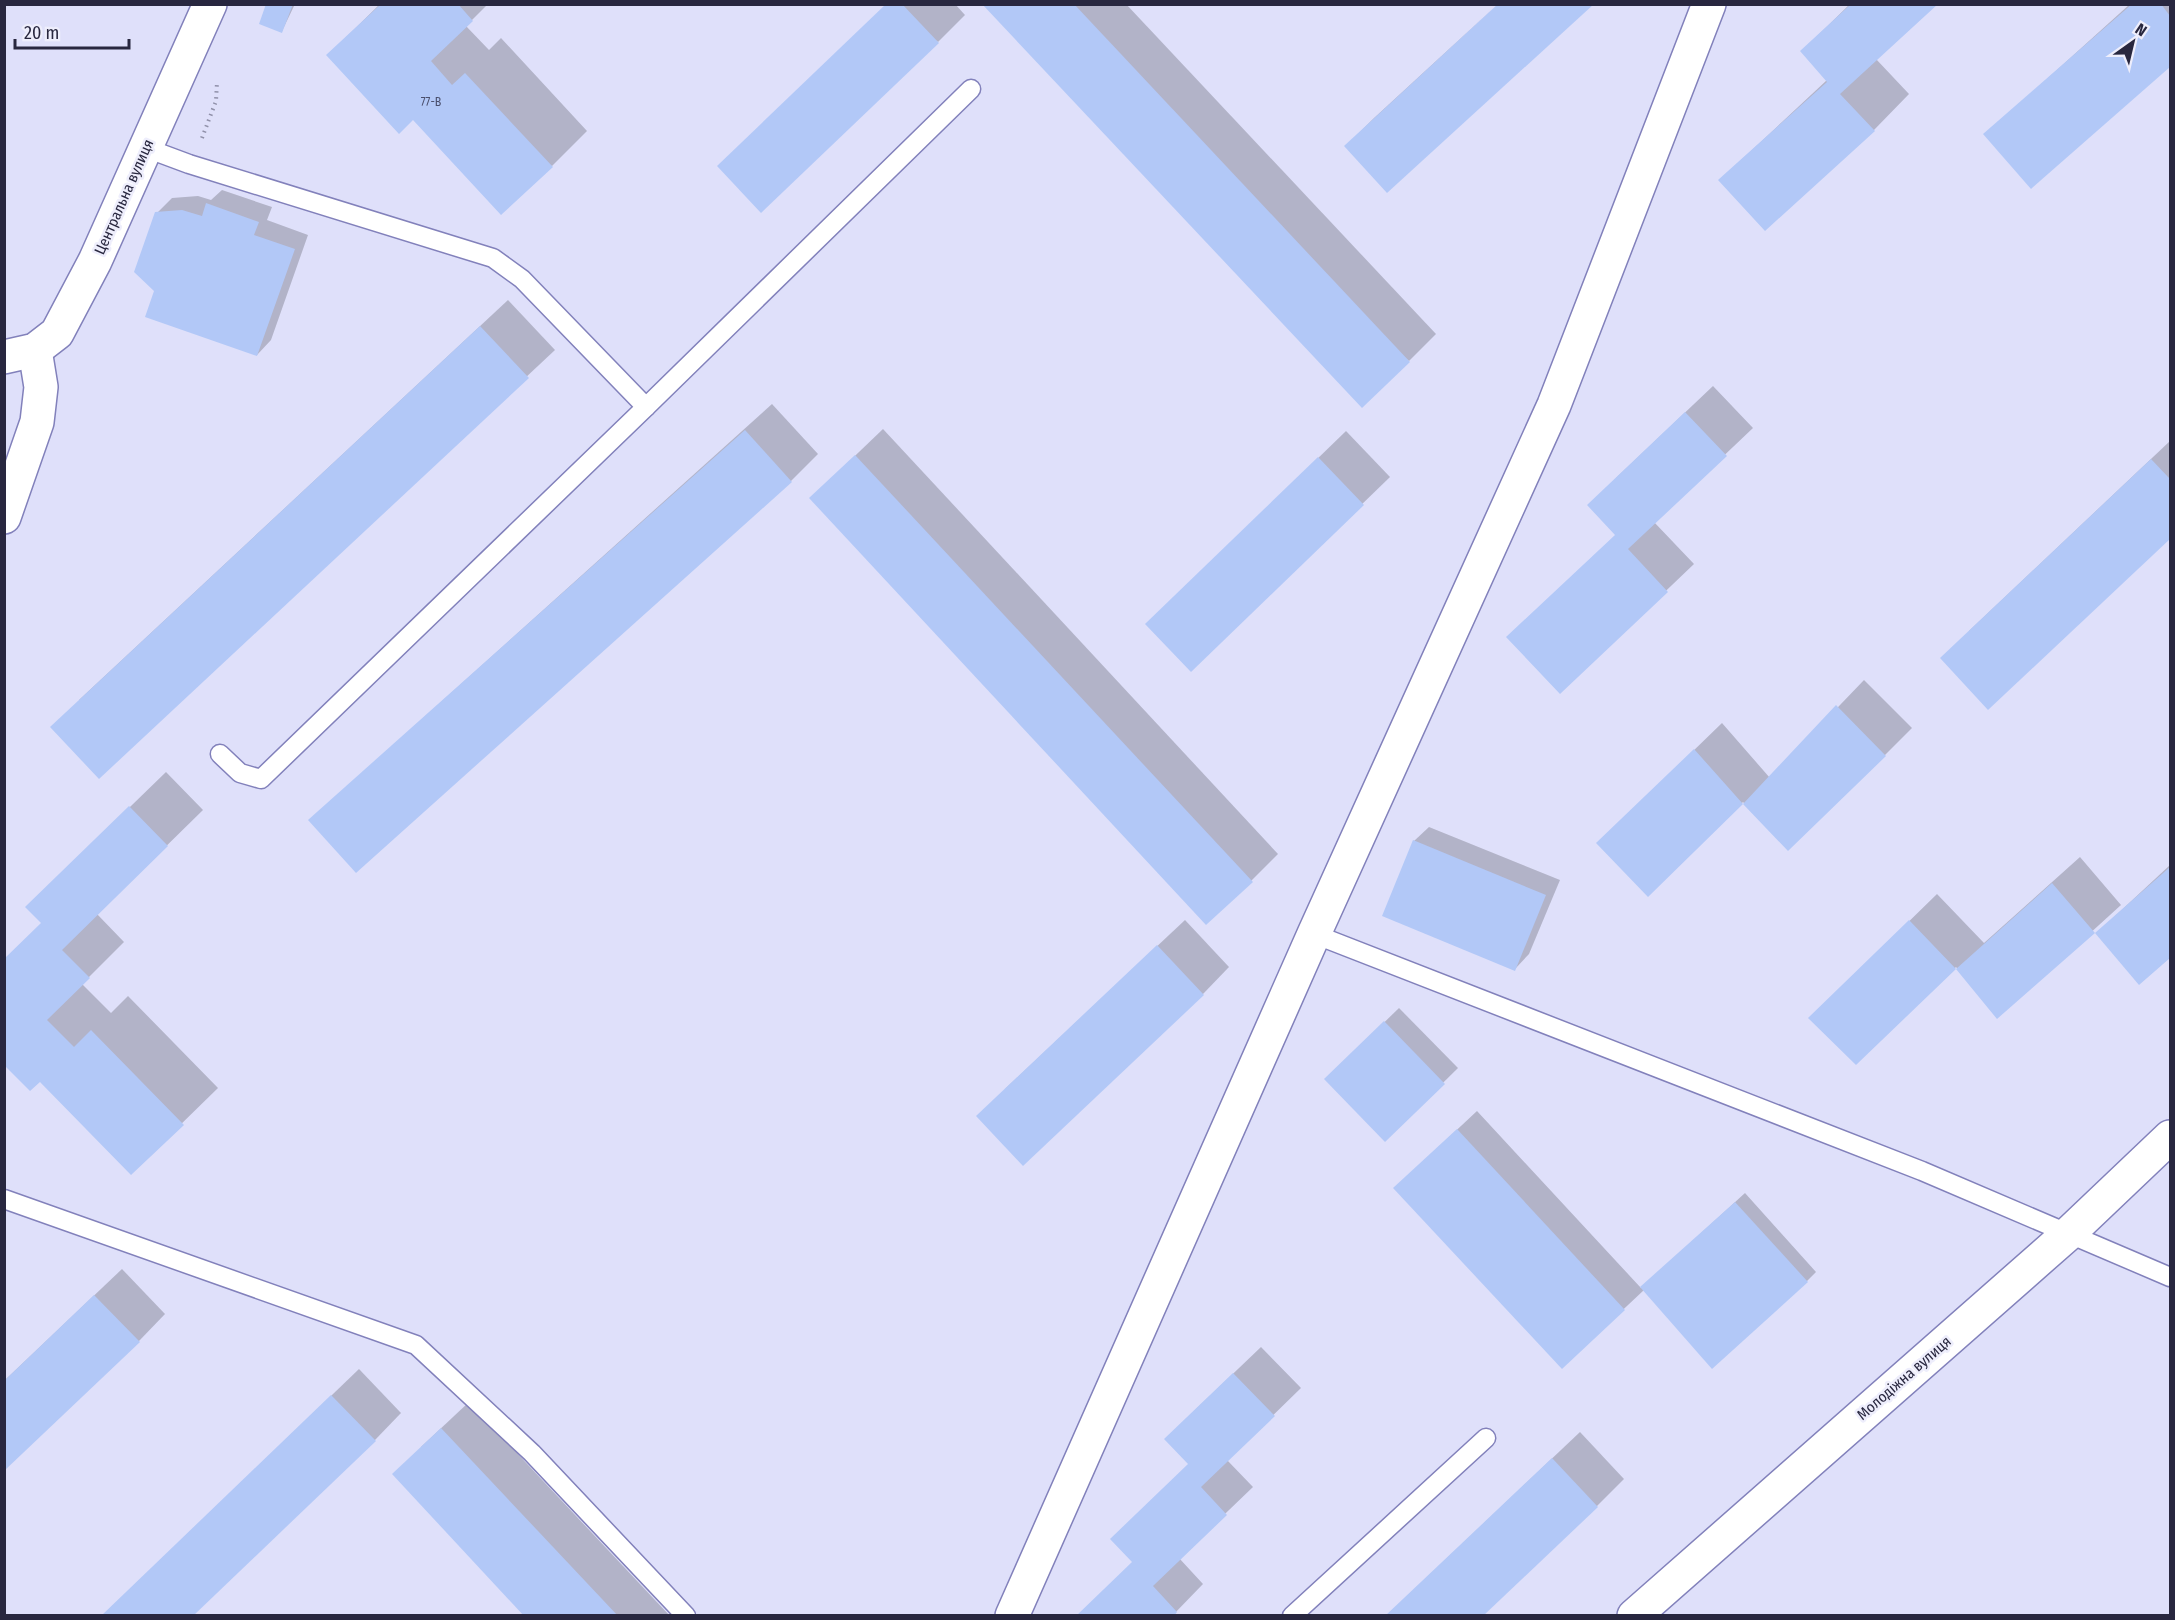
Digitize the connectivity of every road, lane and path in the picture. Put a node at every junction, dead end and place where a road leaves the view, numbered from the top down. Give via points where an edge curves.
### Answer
1 (210, 4) edge
2 (1709, 4) edge
3 (971, 89) dead end
4 (146, 148) junction
5 (20, 353) edge
6 (646, 407) junction
7 (4, 517) edge
8 (220, 754) dead end
9 (1314, 934) junction
10 (2170, 1137) edge
11 (4, 1199) edge
12 (2068, 1234) junction
13 (2170, 1277) edge
14 (1486, 1438) dead end
15 (686, 1616) edge
16 (1012, 1616) edge
17 (1292, 1616) edge
18 (1634, 1616) edge

1 - 4 street, Центральна вулиця
2 - 9 street via 1554,405
3 - 6 lane
4 - 5 street, Центральна вулиця via 57,333
4 - 6 lane via 189,165 493,258 522,279
5 - 7 street via 41,387 37,422
6 - 8 lane via 261,779 240,772
9 - 12 lane via 1922,1171
9 - 16 street
10 - 12 street, Молодіжна вулиця
11 - 15 lane via 416,1345 532,1454
12 - 13 lane
12 - 18 street, Молодіжна вулиця
14 - 17 lane

